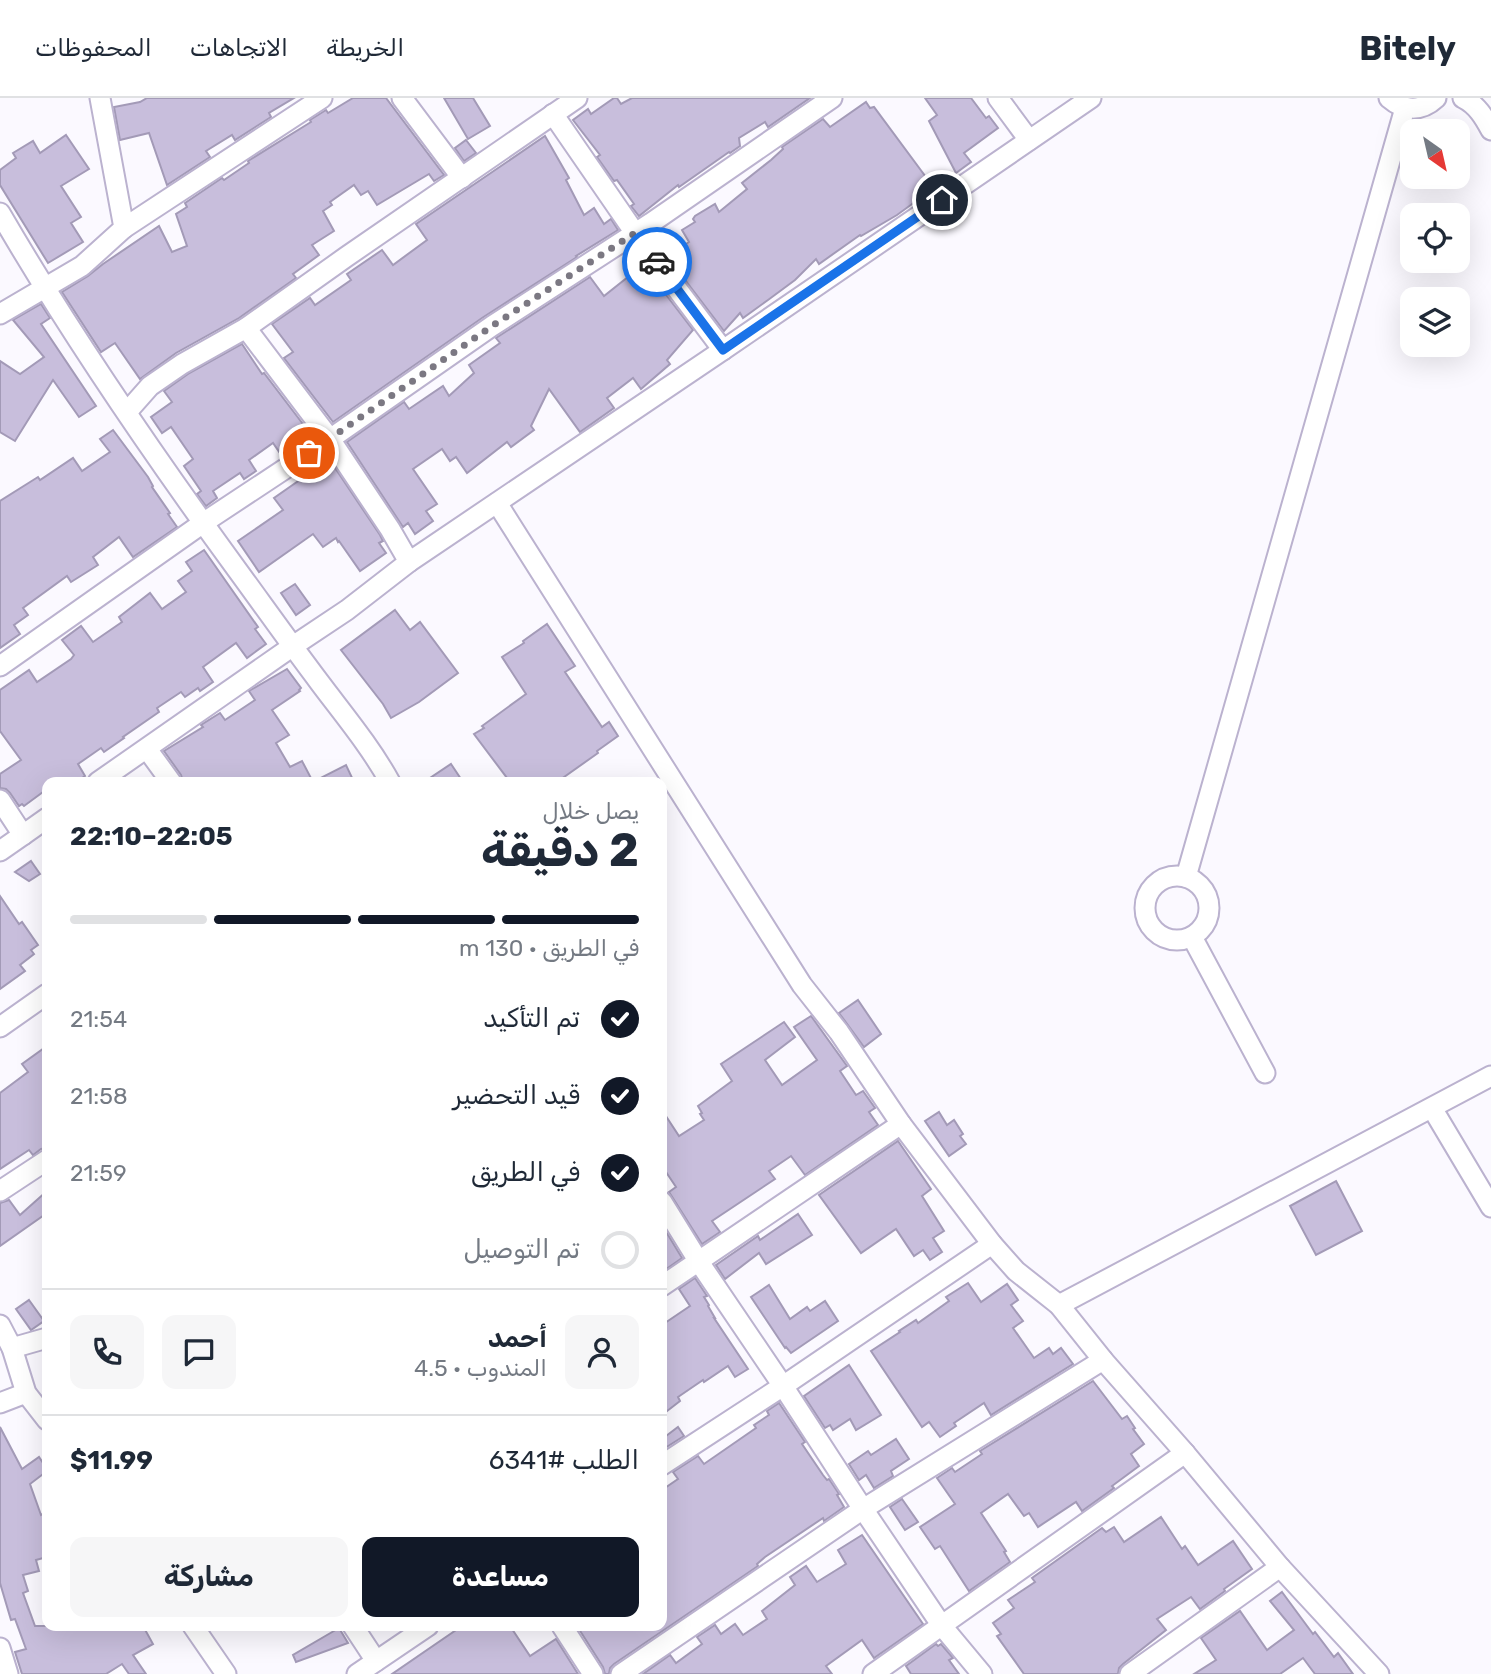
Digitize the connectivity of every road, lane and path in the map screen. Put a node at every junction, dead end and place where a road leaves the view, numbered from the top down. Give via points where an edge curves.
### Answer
1 (100, 98) edge
2 (322, 98) edge
3 (402, 98) edge
4 (577, 98) edge
5 (832, 98) edge
6 (998, 98) edge
7 (1091, 98) edge
8 (1436, 98) edge
9 (1463, 98) edge
10 (1397, 103) edge
11 (553, 114) junction
12 (1491, 130) edge
13 (1029, 140) junction
14 (461, 178) junction
15 (0, 214) edge
16 (124, 228) junction
17 (635, 233) junction
18 (44, 287) junction
19 (0, 314) edge
20 (246, 328) junction
21 (723, 350) junction
22 (127, 412) junction
23 (330, 439) junction
24 (496, 503) junction
25 (203, 523) junction
26 (409, 562) junction
27 (293, 646) junction
28 (0, 666) edge
29 (147, 748) junction
30 (105, 777) edge
31 (167, 777) edge
32 (387, 777) edge
33 (0, 800) edge
34 (42, 822) edge
35 (23, 835) junction
36 (0, 851) edge
37 (1186, 877) junction
38 (1192, 937) junction
39 (42, 998) edge
40 (0, 1027) edge
41 (1265, 1073) dead end
42 (1491, 1076) edge
43 (1432, 1108) junction
44 (901, 1124) junction
45 (42, 1163) edge
46 (0, 1191) edge
47 (1491, 1207) edge
48 (667, 1210) edge
49 (992, 1244) junction
50 (699, 1262) junction
51 (667, 1283) edge
52 (1059, 1306) junction
53 (0, 1325) edge
54 (42, 1339) edge
55 (12, 1348) junction
56 (1103, 1360) junction
57 (783, 1386) junction
58 (26, 1394) junction
59 (0, 1403) edge
60 (42, 1414) edge
61 (1185, 1453) junction
62 (667, 1462) edge
63 (863, 1509) junction
64 (1280, 1567) junction
65 (942, 1626) junction
66 (196, 1631) edge
67 (356, 1631) edge
68 (421, 1631) edge
69 (565, 1631) edge
70 (0, 1648) edge
71 (376, 1661) junction
72 (8, 1674) edge
73 (226, 1674) edge
74 (358, 1674) edge
75 (593, 1674) edge
76 (621, 1674) edge
77 (873, 1674) edge
78 (982, 1674) edge
79 (1130, 1674) edge
80 (1378, 1674) edge

1 - 16 street
2 - 16 street
3 - 14 street
4 - 11 street
5 - 17 street
6 - 13 street
7 - 13 street
8 - 10 street via 1420,108
9 - 12 street via 1482,113
10 - 37 street
11 - 14 street
11 - 17 street
13 - 21 street
14 - 20 street
15 - 18 street
16 - 18 street via 82,266
17 - 21 street
17 - 23 street
18 - 19 street
18 - 22 street
20 - 22 street via 150,386
20 - 23 street
21 - 24 street
22 - 25 street
23 - 25 street
23 - 26 street
24 - 26 street
24 - 44 street via 802,985
25 - 27 street
25 - 28 street
26 - 27 street
27 - 29 street
27 - 32 street
29 - 30 street
29 - 31 street
33 - 35 street
34 - 35 street
35 - 36 street
37 - 38 street via 1201,885 1210,909 1204,926
37 - 38 street via 1168,877 1153,886 1145,911 1152,927 1165,938
38 - 41 street
39 - 40 street
42 - 43 street
43 - 47 street
43 - 52 street
44 - 49 street
44 - 50 street
45 - 46 street
48 - 50 street
49 - 52 street via 1016,1271
49 - 57 street
50 - 51 street
50 - 57 street
52 - 56 street
53 - 55 street
54 - 55 street
55 - 58 street
56 - 61 street
56 - 63 street
57 - 62 street
57 - 63 street
58 - 59 street
58 - 60 street
61 - 64 street
61 - 65 street
63 - 65 street
63 - 76 street
64 - 79 street
64 - 80 street
65 - 77 street
65 - 78 street
66 - 73 street
67 - 71 street
68 - 71 street
69 - 75 street
70 - 72 street
71 - 74 street

